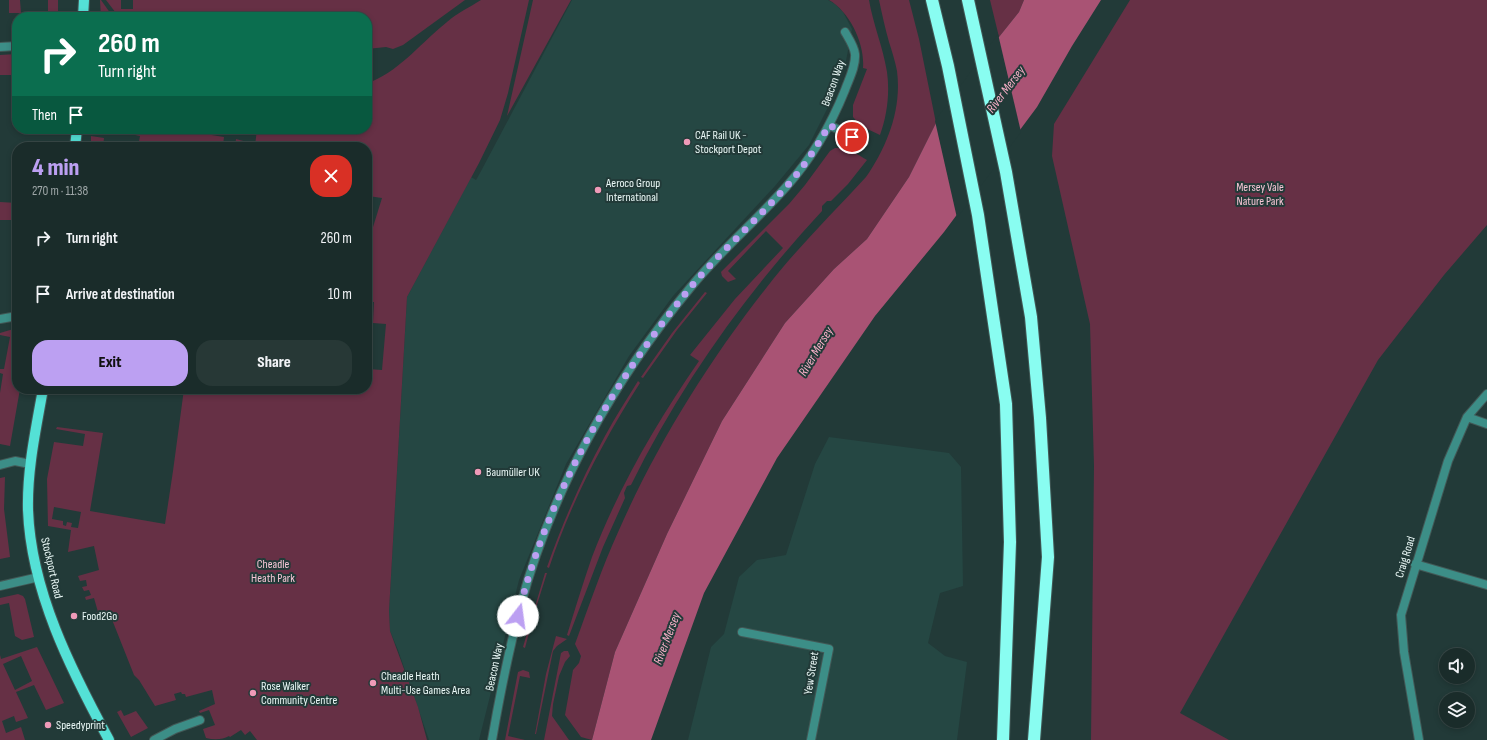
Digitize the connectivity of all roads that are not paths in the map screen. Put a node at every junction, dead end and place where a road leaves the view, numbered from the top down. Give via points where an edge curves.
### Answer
1 (84, 0) edge
2 (932, 0) edge
3 (968, 0) edge
4 (83, 12) edge
5 (845, 32) dead end
6 (12, 46) edge
7 (0, 47) edge
8 (829, 125) junction
9 (864, 142) dead end
10 (12, 317) edge
11 (0, 319) edge
12 (42, 394) edge
13 (1487, 394) edge
14 (1467, 417) junction
15 (1487, 424) edge
16 (30, 464) junction
17 (0, 465) edge
18 (1415, 564) junction
19 (39, 577) junction
20 (1487, 585) edge
21 (0, 586) edge
22 (742, 632) dead end
23 (200, 720) dead end
24 (109, 740) edge
25 (154, 740) edge
26 (492, 740) edge
27 (811, 740) edge
28 (1003, 740) edge
29 (1034, 740) edge
30 (1418, 740) edge

1 - 4 main road
2 - 28 highway via 978,215 1006,404 1010,542
3 - 29 highway via 1006,172 1031,317 1048,557
5 - 8 street, Beacon Way via 853,47 855,59
6 - 7 street
8 - 9 street
8 - 26 street, Beacon Way via 814,151 787,186 726,248 679,301 603,412 574,466 539,549 521,603 507,658
10 - 11 street
12 - 16 main road, Stockport Road
13 - 14 street, Craig Road
14 - 15 street
14 - 18 street, Craig Road via 1448,461
16 - 17 street via 15,462
16 - 19 main road, Stockport Road via 28,511
18 - 20 street
18 - 30 street, Craig Road via 1401,615 1404,652
19 - 21 street
19 - 24 main road, Stockport Road via 56,632 73,672
22 - 27 street, Yew Street via 829,649
23 - 25 street

